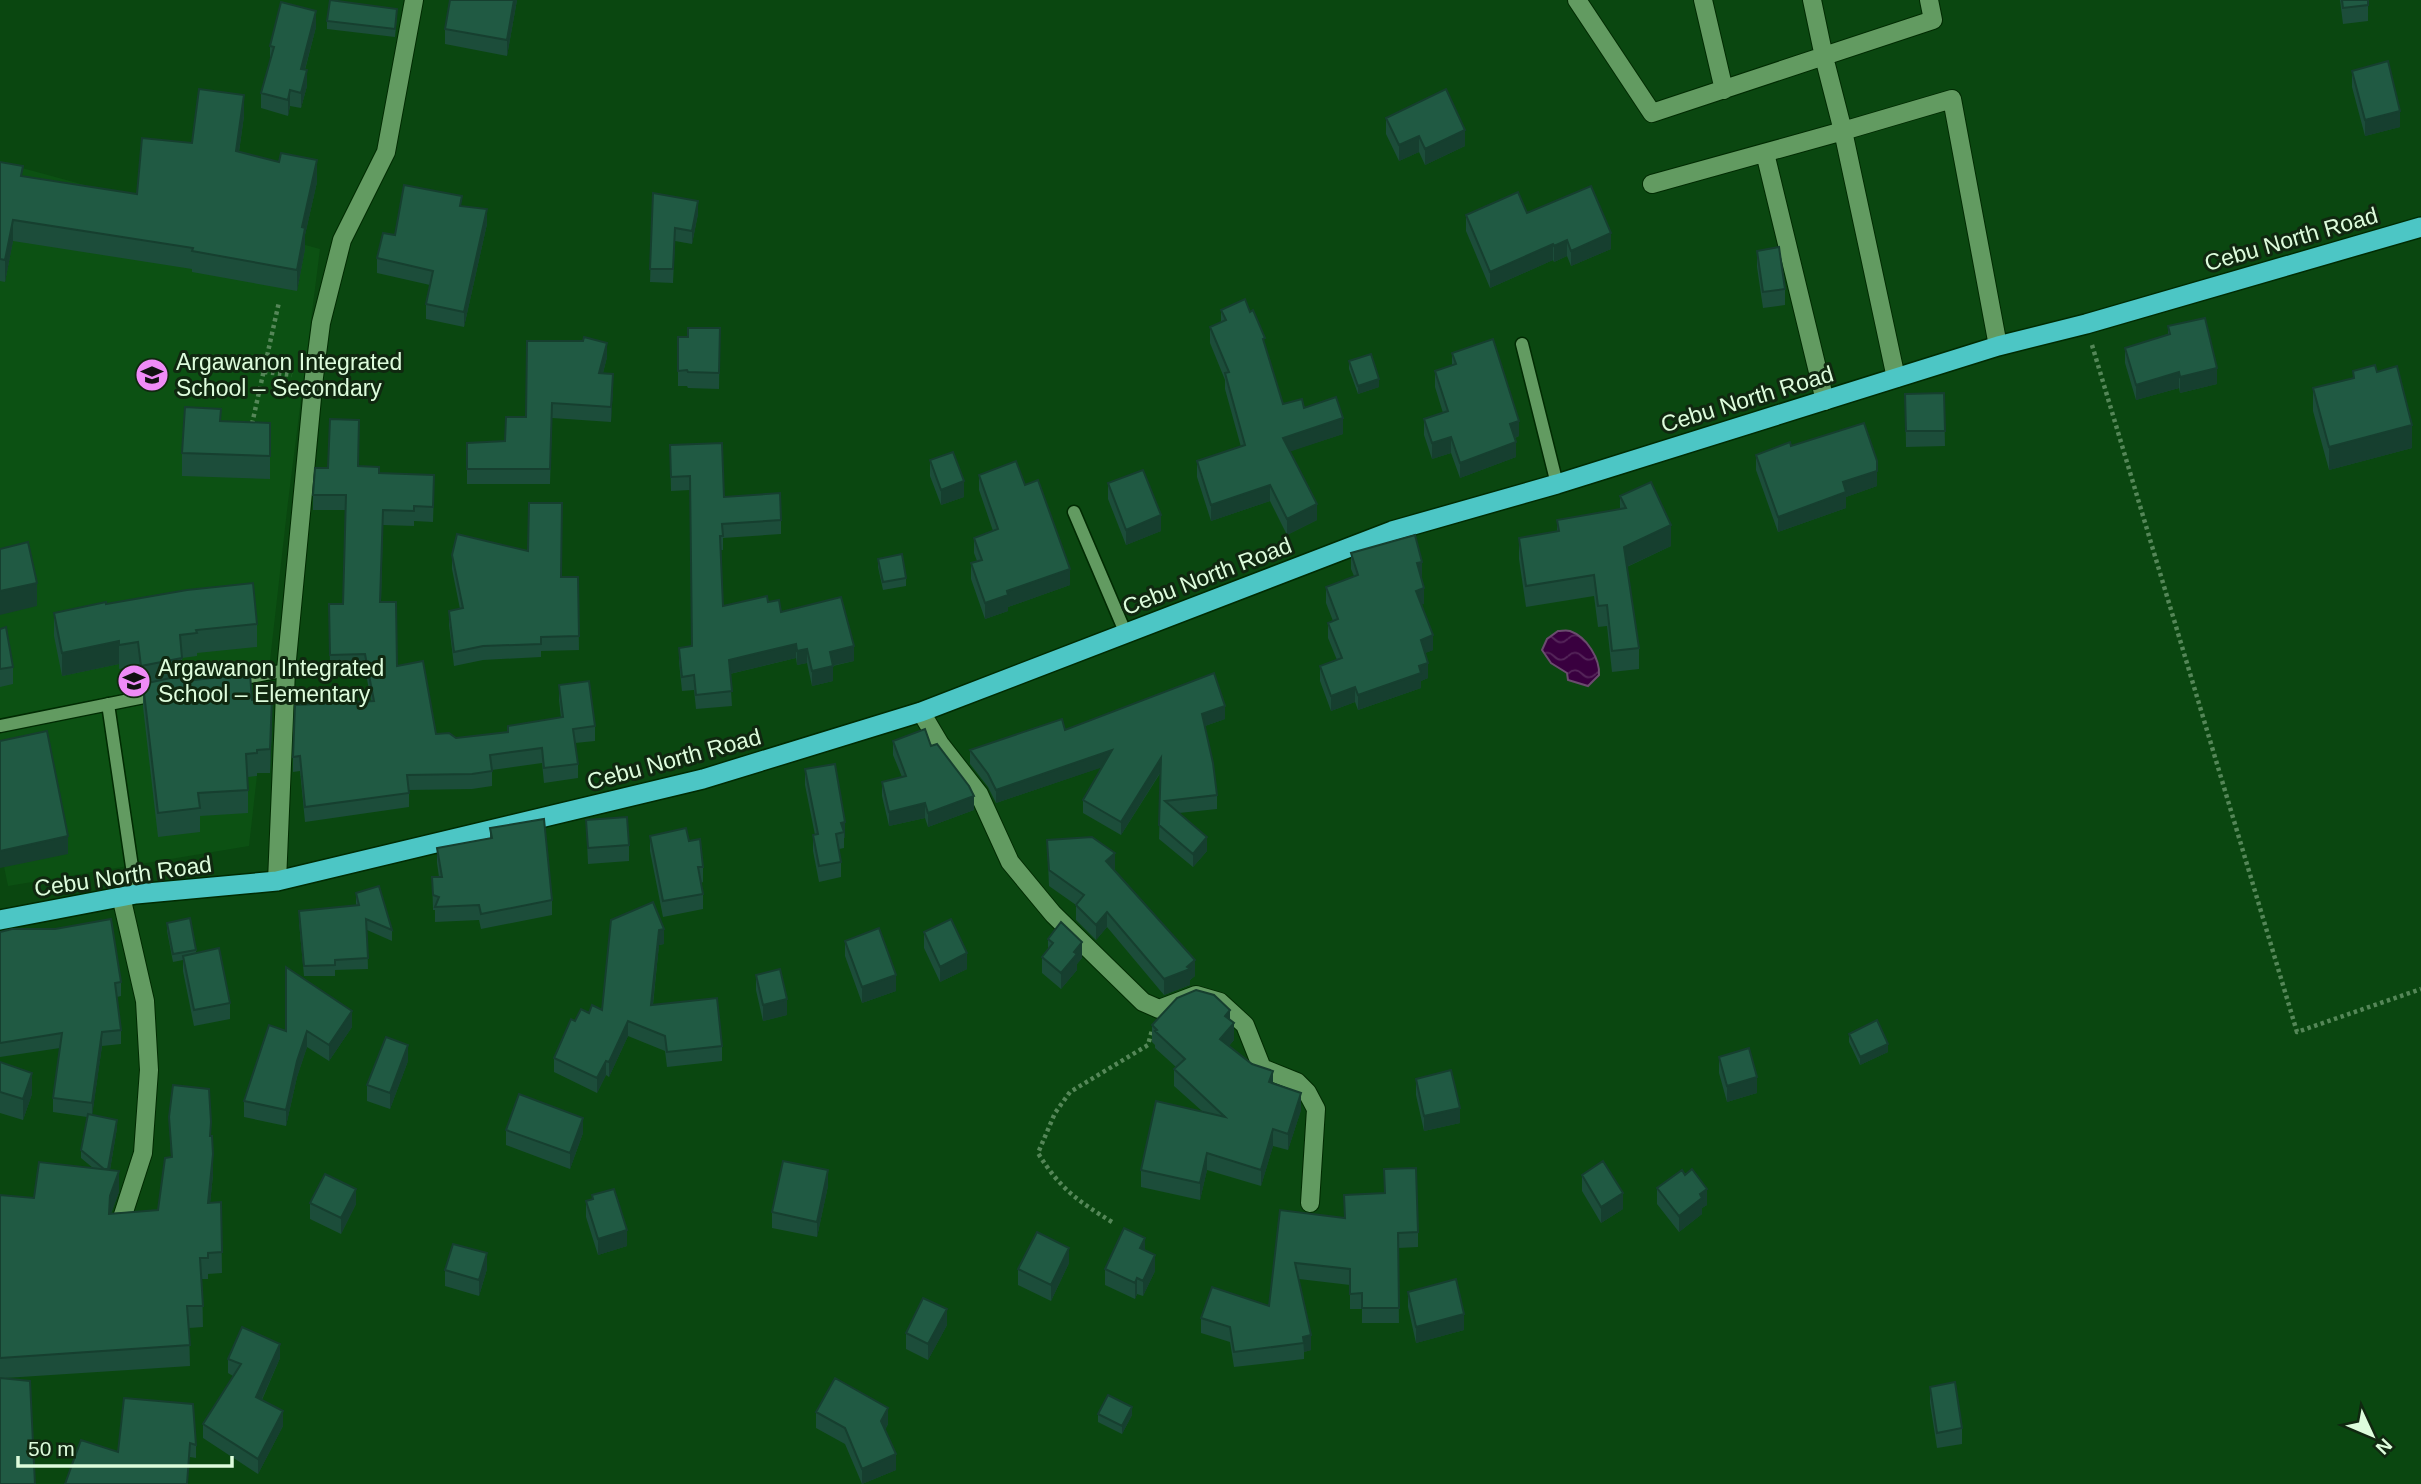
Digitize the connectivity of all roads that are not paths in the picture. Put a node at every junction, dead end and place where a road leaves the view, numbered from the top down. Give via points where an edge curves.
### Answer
1 (414, 0) edge
2 (1577, 0) edge
3 (1703, 0) edge
4 (1812, 0) edge
5 (1929, 0) edge
6 (1824, 57) junction
7 (1724, 90) junction
8 (1843, 131) junction
9 (1765, 153) junction
10 (1652, 184) dead end
11 (2421, 227) edge
12 (1522, 344) dead end
13 (1998, 346) junction
14 (1896, 378) junction
15 (1825, 401) junction
16 (1557, 484) junction
17 (1074, 512) dead end
18 (1126, 634) junction
19 (286, 670) junction
20 (218, 683) edge
21 (177, 691) edge
22 (108, 704) junction
23 (922, 712) junction
24 (0, 726) edge
25 (277, 881) junction
26 (129, 895) junction
27 (0, 920) edge
28 (1310, 1203) dead end
29 (121, 1221) edge

1 - 19 street via 386,152 342,240 321,323
2 - 7 street via 1652,113
3 - 7 street
4 - 6 street
5 - 6 street via 1933,20
6 - 7 street
6 - 8 street
8 - 9 street
8 - 13 street via 1952,99
8 - 14 street
9 - 10 street
9 - 15 street
11 - 13 highway, Cebu North Road
12 - 16 lane
13 - 14 highway, Cebu North Road
14 - 15 highway, Cebu North Road
15 - 16 highway, Cebu North Road
16 - 18 highway, Cebu North Road via 1392,531
17 - 18 lane
18 - 23 highway, Cebu North Road
19 - 20 lane
19 - 25 street
21 - 22 lane
22 - 24 lane
22 - 26 lane
23 - 25 highway, Cebu North Road via 703,779
23 - 28 street via 979,794 1010,862 1053,914 1143,1002 1159,1009 1196,995 1220,1002 1245,1025 1262,1068 1297,1082 1307,1092 1316,1109
25 - 26 highway, Cebu North Road
26 - 27 highway, Cebu North Road
26 - 29 street via 145,1001 149,1070 143,1153

